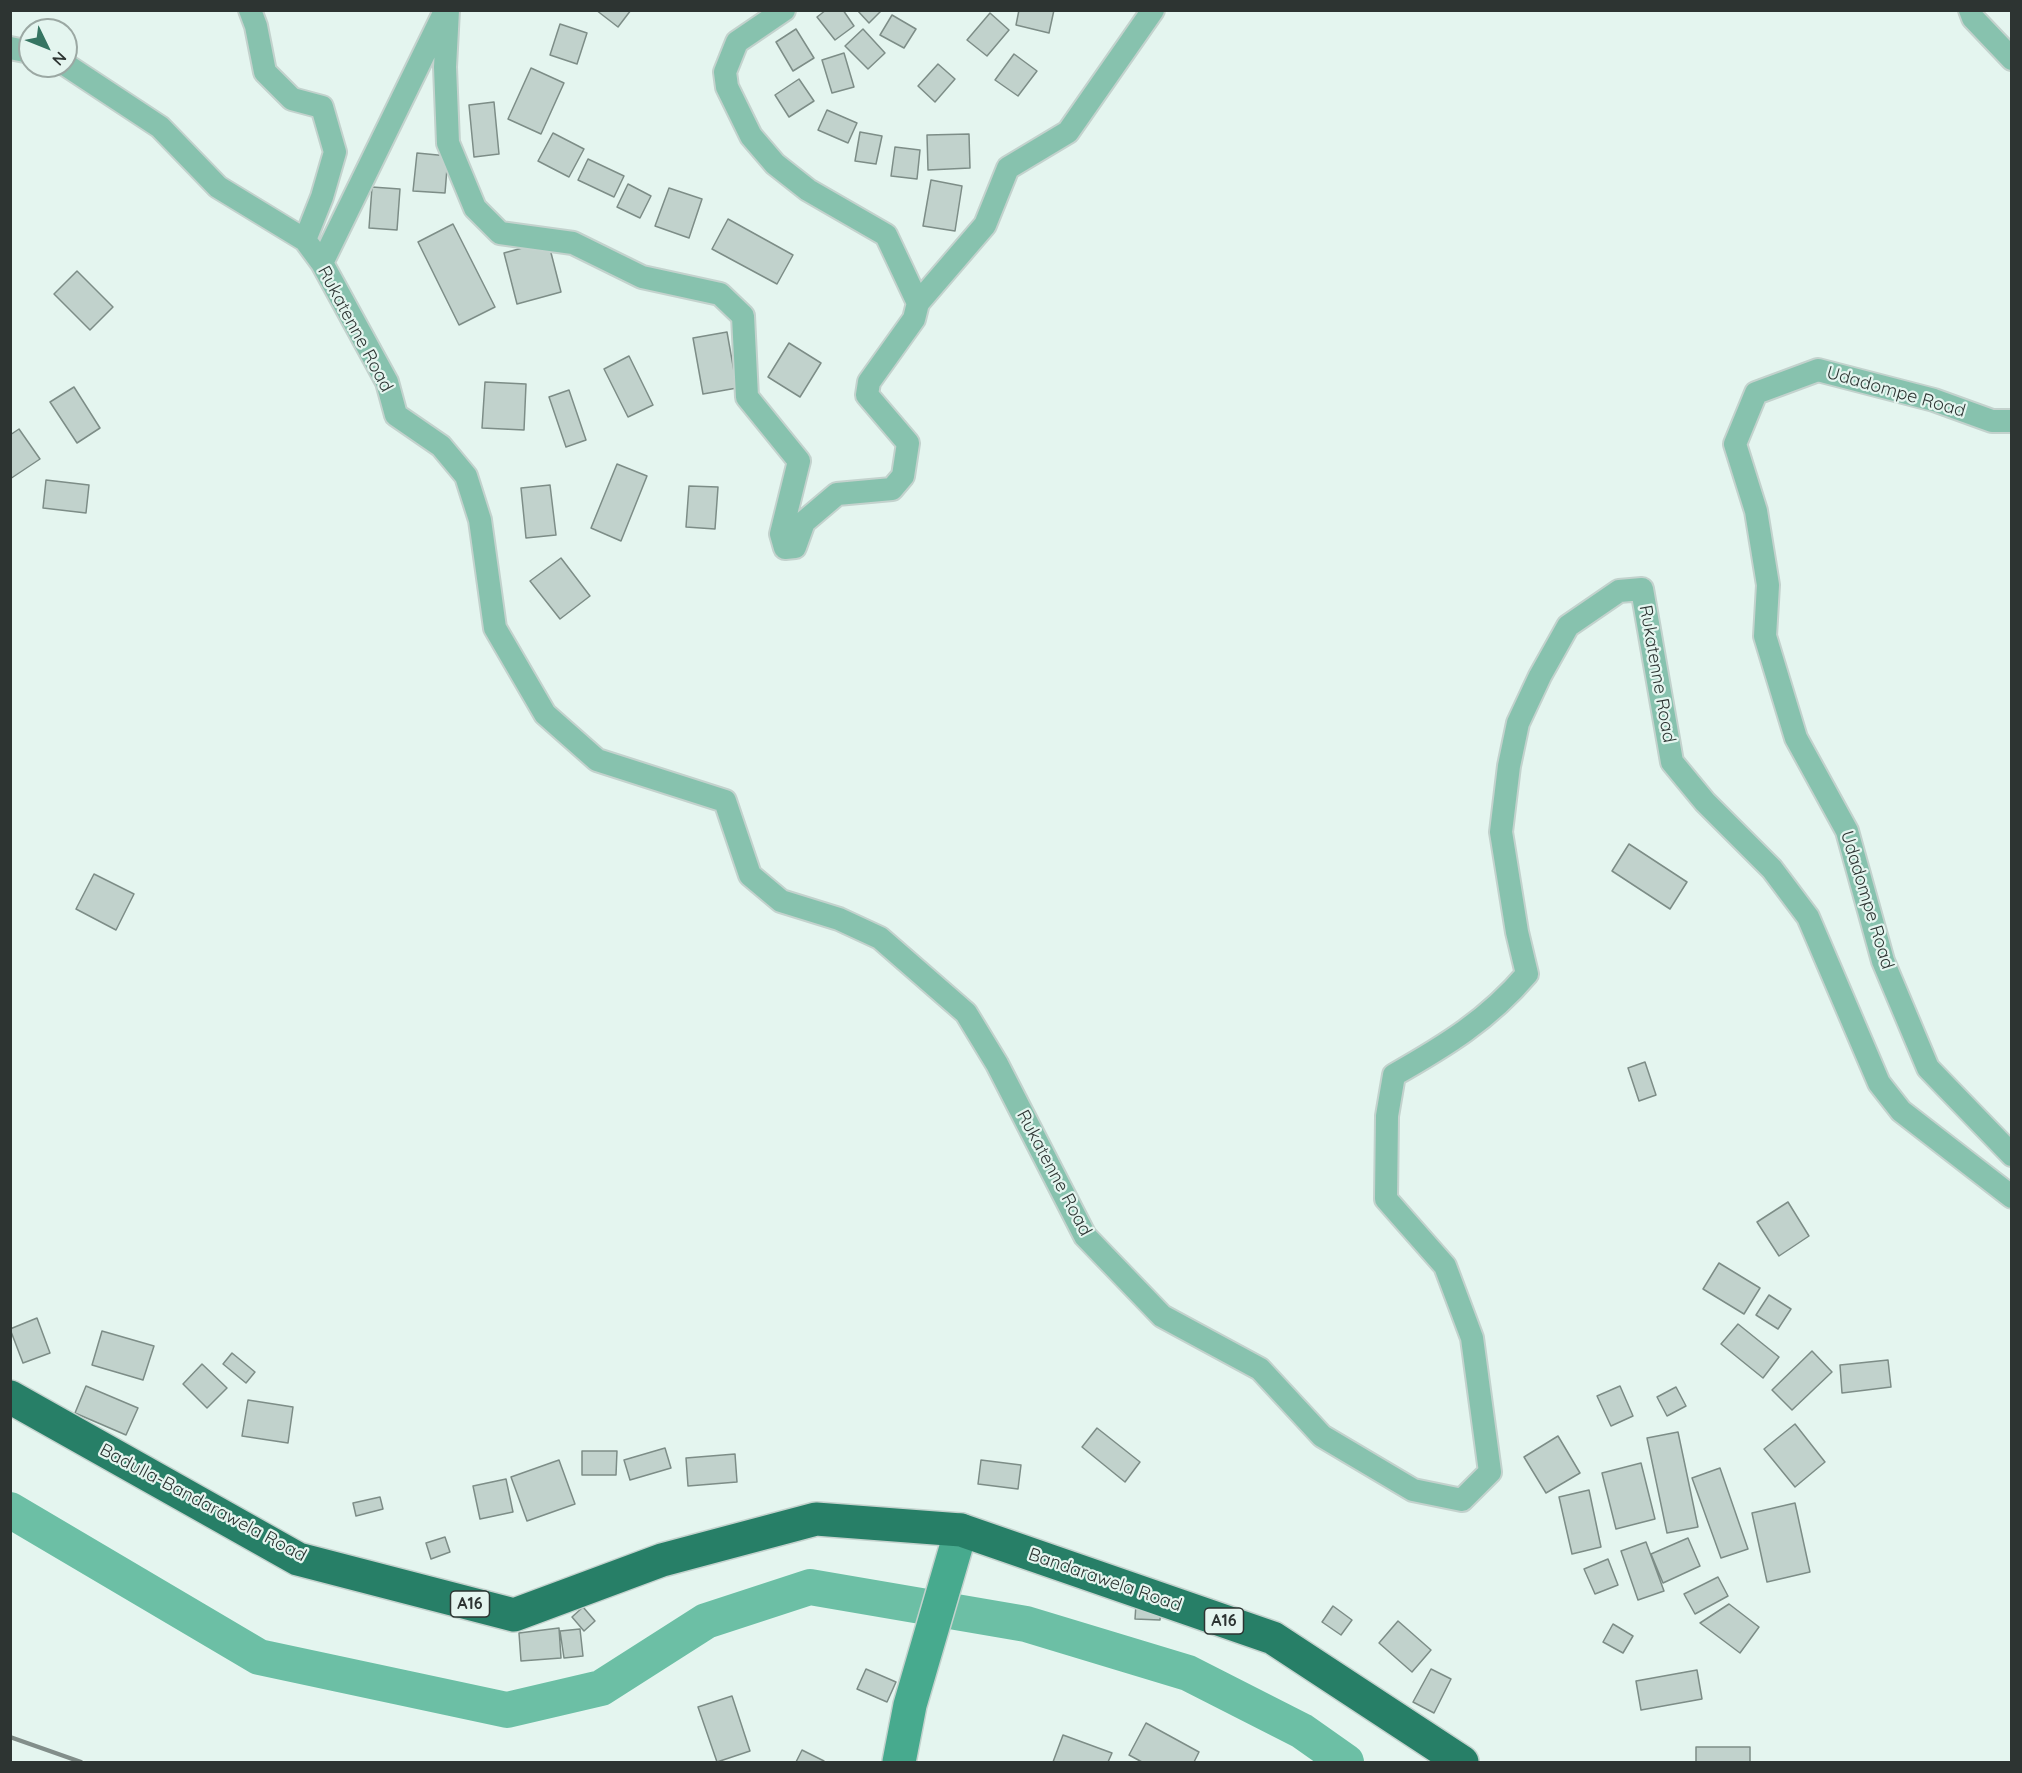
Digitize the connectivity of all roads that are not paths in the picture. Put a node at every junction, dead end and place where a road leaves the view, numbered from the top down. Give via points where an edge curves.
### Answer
1 (250, 10) edge
2 (446, 10) edge
3 (784, 10) edge
4 (1153, 10) edge
5 (1970, 10) edge
6 (2012, 59) edge
7 (78, 73) edge
8 (305, 240) junction
9 (322, 263) junction
10 (918, 303) junction
11 (2012, 421) edge
12 (2012, 1155) edge
13 (2012, 1197) edge
14 (10, 1397) edge
15 (961, 1530) junction
16 (899, 1762) edge
17 (1461, 1762) edge

1 - 8 street via 265,72 292,99 322,107 335,152
2 - 9 street
2 - 10 street via 448,143 475,208 500,233 573,243 642,277 720,294 743,316 747,397 800,461 781,534 785,548 795,547 804,522 837,494 892,489 903,477 908,443 867,395 869,382 914,319
3 - 10 street via 737,42 725,72 727,87 751,136 775,165 808,190 886,234
4 - 10 street via 1068,132 1008,168 985,225
5 - 6 street
7 - 8 street, Rukatenne Road via 160,127 218,187
8 - 9 street, Rukatenne Road
9 - 13 street, Rukatenne Road via 387,382 396,415 441,446 466,476 480,520 495,628 545,714 597,760 725,801 750,875 781,901 838,919 880,938 966,1013 997,1064 1085,1236 1162,1316 1260,1369 1322,1436 1413,1490 1462,1500 1490,1472 1472,1338 1445,1266 1386,1199 1386,1116 1394,1075 1446,1046 1483,1018 1527,974 1501,832 1518,723 1568,626 1619,591 1642,589 1672,762 1705,802 1772,869 1808,917 1879,1083 1901,1111
11 - 12 street, Udadompe Road via 1992,421 1934,400 1818,370 1755,393 1735,444 1756,511 1768,585 1765,636 1796,738 1847,831 1883,961 1928,1068
14 - 15 highway, Badulla-Bandarawela Road / A16 via 298,1559 514,1616 662,1560 816,1519
15 - 16 street via 909,1705
15 - 17 highway, Bandarawela Road / A16 via 1273,1638

